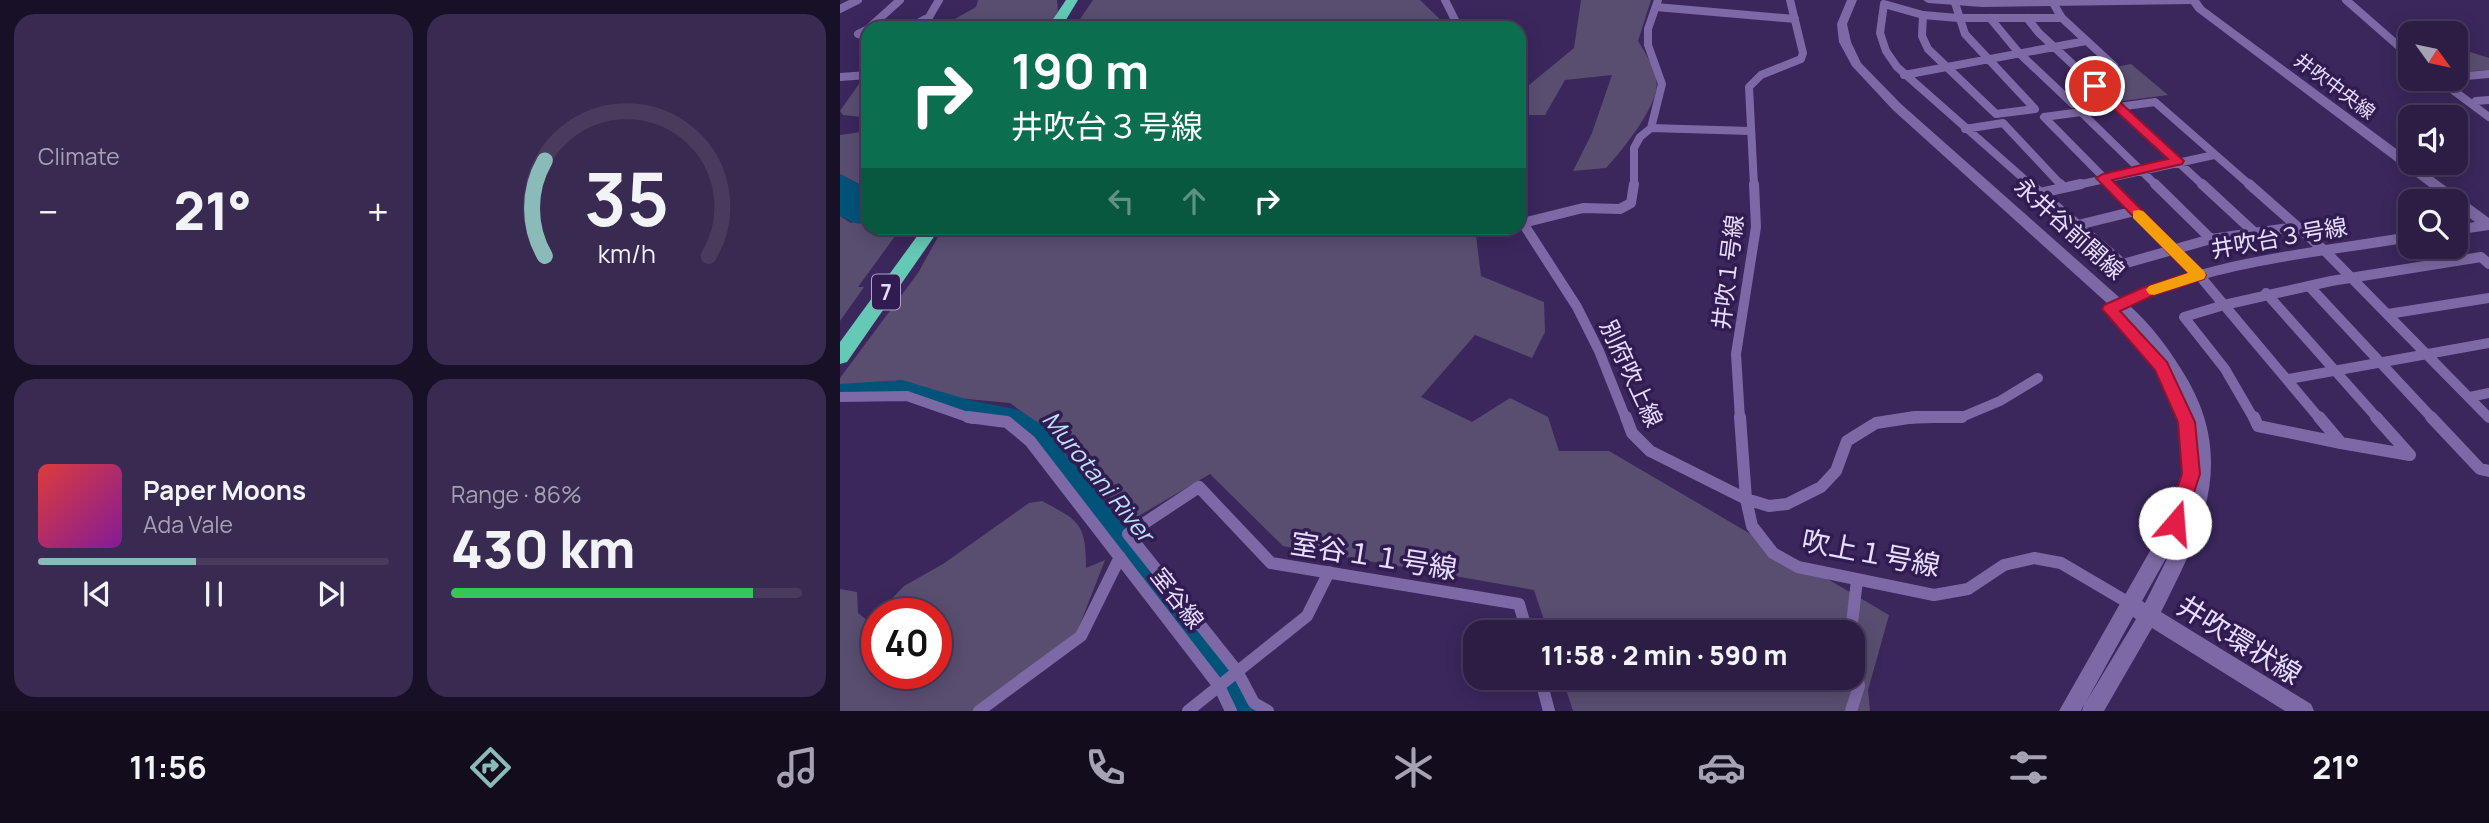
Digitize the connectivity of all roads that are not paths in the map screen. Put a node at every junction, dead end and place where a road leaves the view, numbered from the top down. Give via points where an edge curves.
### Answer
1 (858, 0) edge
2 (900, 0) edge
3 (939, 0) edge
4 (1445, 0) edge
5 (1710, 0) edge
6 (1790, 0) edge
7 (1842, 0) edge
8 (1852, 0) edge
9 (1928, 0) edge
10 (2346, 0) edge
11 (2193, 1) edge
12 (1657, 3) edge
13 (2053, 3) junction
14 (1955, 4) junction
15 (1074, 5) edge
16 (840, 9) edge
17 (1707, 11) junction
18 (1923, 15) junction
19 (1958, 18) junction
20 (1990, 18) junction
21 (2027, 18) junction
22 (2062, 18) junction
23 (1795, 19) junction
24 (877, 21) edge
25 (922, 21) edge
26 (1060, 21) edge
27 (1456, 21) edge
28 (2086, 41) junction
29 (2398, 46) edge
30 (2054, 47) junction
31 (2019, 53) junction
32 (1987, 59) junction
33 (1944, 67) junction
34 (2081, 72) junction
35 (2489, 74) edge
36 (1904, 75) junction
37 (861, 76) edge
38 (2468, 76) edge
39 (840, 77) edge
40 (2454, 91) edge
41 (2462, 91) edge
42 (2109, 99) junction
43 (2489, 100) edge
44 (2476, 101) junction
45 (2118, 107) junction
46 (2489, 111) edge
47 (2489, 117) edge
48 (1651, 128) junction
49 (1965, 129) junction
50 (1750, 131) junction
51 (2214, 155) junction
52 (2177, 161) junction
53 (2141, 170) junction
54 (2103, 178) junction
55 (2063, 187) junction
56 (2040, 193) junction
57 (2135, 211) junction
58 (1526, 219) edge
59 (2078, 225) junction
60 (2489, 225) edge
61 (2296, 227) junction
62 (1526, 228) edge
63 (2468, 228) edge
64 (2255, 233) junction
65 (914, 235) edge
66 (927, 235) edge
67 (2211, 239) junction
68 (2398, 239) edge
69 (2172, 249) junction
70 (2325, 251) junction
71 (2489, 264) edge
72 (2199, 275) junction
73 (2352, 278) junction
74 (2309, 286) junction
75 (2266, 293) junction
76 (2489, 298) edge
77 (2224, 303) junction
78 (2114, 307) junction
79 (2388, 314) junction
80 (840, 337) edge
81 (2489, 343) edge
82 (2427, 354) junction
83 (840, 357) edge
84 (2382, 363) junction
85 (2335, 370) junction
86 (2038, 378) dead end
87 (2289, 379) junction
88 (2489, 393) edge
89 (840, 397) edge
90 (2470, 397) junction
91 (2489, 418) edge
92 (2341, 443) junction
93 (2489, 471) edge
94 (1746, 499) junction
95 (1120, 557) junction
96 (1329, 572) junction
97 (1857, 580) junction
98 (2129, 603) junction
99 (2148, 615) junction
100 (1524, 620) edge
101 (1852, 620) edge
102 (1237, 671) junction
103 (1219, 686) junction
104 (1543, 690) edge
105 (1858, 690) edge
106 (979, 711) edge
107 (1188, 711) edge
108 (1231, 711) edge
109 (1268, 711) edge
110 (1549, 711) edge
111 (1851, 711) edge
112 (2069, 711) edge
113 (2092, 711) edge
114 (2304, 711) edge

1 - 16 street
2 - 24 street
3 - 25 street
4 - 27 street
5 - 17 street
6 - 23 street, 井吹１号線
7 - 78 street, 永井谷前開線 via 1835,27 1837,44 1861,83
8 - 78 street, 永井谷前開線 via 1842,24 1856,64
9 - 14 street
10 - 29 street
11 - 13 street
11 - 60 street, 井吹中央線
12 - 17 street
12 - 48 street via 1648,45 1662,83
13 - 14 street
13 - 22 street
14 - 19 street
15 - 26 highway
17 - 23 street
18 - 19 street
18 - 33 street via 1922,36
18 - 36 street via 1884,4 1878,16 1886,55
19 - 20 street
19 - 32 street via 1965,34
20 - 21 street
20 - 31 street
21 - 22 street
21 - 30 street
22 - 28 street
23 - 50 street, 井吹１号線 via 1801,59 1752,81
28 - 30 street
28 - 34 street via 2114,66
30 - 31 street
30 - 34 street
31 - 32 street
31 - 42 street via 2073,104
32 - 33 street
32 - 33 street via 2035,109 1996,114
33 - 36 street
34 - 42 street
35 - 38 street
36 - 49 street
37 - 39 street
40 - 47 street
41 - 44 street
42 - 45 street
43 - 44 street
44 - 46 street
45 - 51 street via 2155,102
45 - 52 street
48 - 50 street
48 - 58 street via 1633,144 1635,192 1630,204
49 - 55 street via 2003,122
49 - 56 street
50 - 94 street, 井吹１号線 via 1756,228 1735,355
51 - 52 street
51 - 61 street
52 - 53 street
52 - 64 street
53 - 54 street
53 - 54 street via 2081,112 2044,117
53 - 67 street
54 - 55 street
54 - 57 street
55 - 56 street
56 - 59 street
57 - 59 street
57 - 69 street
59 - 69 street via 2123,264
60 - 63 street
61 - 64 street
61 - 70 street
62 - 94 street, 別府吹上線 via 1577,307 1632,433 1650,451
64 - 67 street
65 - 80 highway, 7
66 - 83 highway, 7
67 - 69 street
68 - 70 street, 井吹台３号線
69 - 72 street
70 - 72 street, 井吹台３号線
70 - 73 street
71 - 73 street via 2481,257
72 - 77 street
72 - 78 street, 井吹台３号線
73 - 74 street
73 - 79 street
74 - 75 street
74 - 84 street
75 - 77 street
75 - 85 street
76 - 79 street
77 - 87 street
77 - 92 street via 2184,317 2226,368 2258,426
78 - 98 street, 永井谷前開線 via 2162,367 2186,422 2191,474 2175,523
78 - 99 street, 永井谷前開線 via 2167,356 2199,423 2204,465 2196,514
79 - 82 street
81 - 82 street
82 - 84 street
82 - 90 street
84 - 85 street
84 - 93 street via 2480,469
85 - 87 street
85 - 92 street via 2410,455
86 - 94 street, 別府吹上線 via 1962,417 1876,423 1847,441 1836,471 1821,487 1787,504 1769,506
87 - 92 street
88 - 90 street
89 - 95 street, 室谷線 via 907,396 976,420 1007,422 1030,441
90 - 91 street
94 - 97 street, 吹上１号線 via 1752,526 1773,553 1798,567
95 - 103 street, 室谷線
95 - 106 street via 1081,636
96 - 100 street, 室谷１１号線 via 1519,604
96 - 102 street via 1307,616
96 - 102 street, 室谷１１号線 via 1271,563 1199,487 1129,534
97 - 98 street, 吹上１号線 via 1934,595 1968,589 2004,565 2034,558 2061,563
97 - 101 street
98 - 99 street, 井吹環状線
98 - 112 street, 永井谷前開線
99 - 113 street, 永井谷前開線
99 - 114 street, 井吹環状線
102 - 103 street
102 - 109 street, 室谷１１号線 via 1254,704
103 - 107 street
103 - 108 street, 室谷線
104 - 110 street
105 - 111 street

